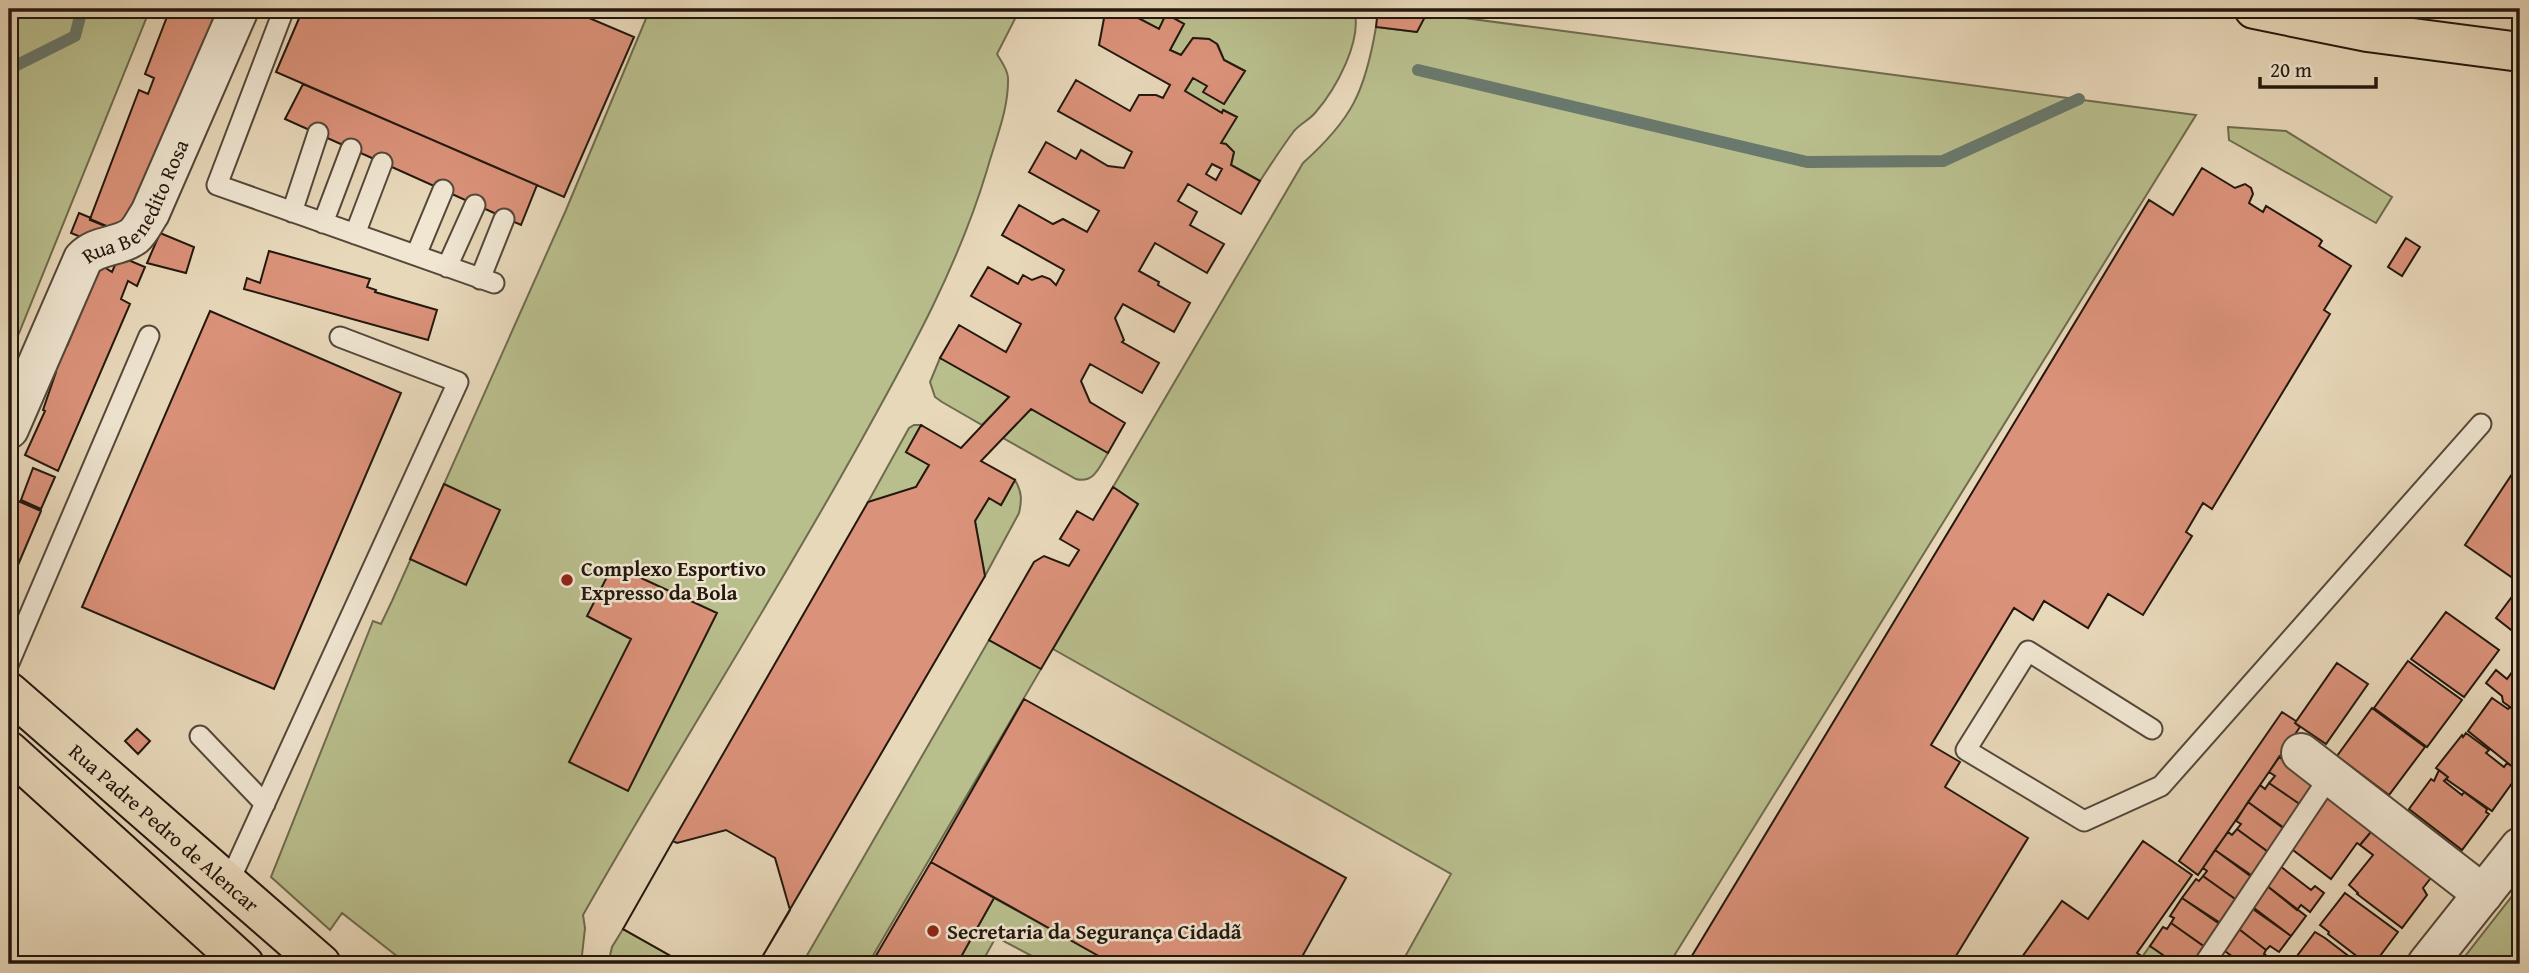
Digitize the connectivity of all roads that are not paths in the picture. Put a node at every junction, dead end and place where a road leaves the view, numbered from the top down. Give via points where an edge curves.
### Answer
1 (239, 9) edge
2 (285, 9) edge
3 (2254, 9) edge
4 (2520, 52) edge
5 (318, 133) dead end
6 (351, 149) dead end
7 (382, 163) dead end
8 (443, 190) dead end
9 (475, 205) dead end
10 (292, 212) junction
11 (504, 219) dead end
12 (323, 223) junction
13 (355, 234) junction
14 (416, 255) junction
15 (447, 267) junction
16 (149, 336) dead end
17 (340, 337) dead end
18 (2482, 424) dead end
19 (9, 429) edge
20 (9, 663) edge
21 (9, 692) edge
22 (2152, 729) dead end
23 (200, 736) dead end
24 (9, 751) edge
25 (2315, 765) joint
26 (265, 804) junction
27 (2520, 847) edge
28 (228, 884) junction
29 (2483, 894) junction
30 (243, 964) edge
31 (321, 964) edge
32 (2204, 964) edge
33 (2427, 964) edge

1 - 19 street, Rua Benedito Rosa via 150,212 136,234 96,248 83,258
2 - 10 lane via 217,185
3 - 4 main road via 2367,32
5 - 10 lane
6 - 12 lane
7 - 13 lane
8 - 14 lane
9 - 15 lane
10 - 12 lane
11 - 15 lane via 487,281
12 - 13 lane
13 - 14 lane
14 - 15 lane
16 - 20 lane
17 - 26 lane via 458,382
18 - 22 lane via 2161,786 2084,821 1966,750 2028,651
21 - 28 main road, Rua Padre Pedro de Alencar
23 - 26 lane
24 - 30 main road
25 - 29 street
25 - 32 lane
26 - 28 lane
27 - 29 street
28 - 31 main road, Rua Padre Pedro de Alencar
29 - 33 street

